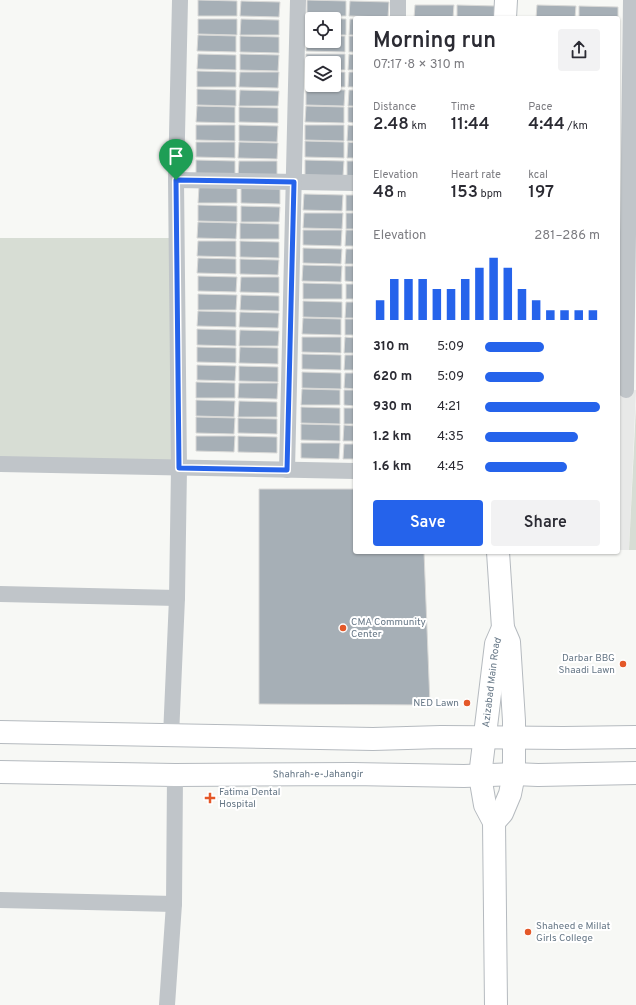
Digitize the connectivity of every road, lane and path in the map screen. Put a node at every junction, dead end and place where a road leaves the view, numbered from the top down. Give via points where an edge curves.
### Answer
1 (180, 0) edge
2 (298, 0) edge
3 (398, 0) edge
4 (506, 0) edge
5 (631, 0) edge
6 (398, 16) edge
7 (505, 16) edge
8 (176, 180) junction
9 (294, 182) junction
10 (353, 183) edge
11 (627, 189) edge
12 (627, 390) edge
13 (0, 464) edge
14 (179, 468) junction
15 (287, 470) junction
16 (353, 471) edge
17 (498, 554) edge
18 (0, 594) edge
19 (177, 598) junction
20 (503, 628) junction
21 (0, 732) edge
22 (171, 736) junction
23 (484, 737) junction
24 (636, 737) edge
25 (514, 738) junction
26 (0, 772) edge
27 (636, 773) edge
28 (514, 774) junction
29 (175, 775) junction
30 (480, 776) junction
31 (494, 822) junction
32 (0, 900) edge
33 (174, 904) junction
34 (167, 1005) edge
35 (496, 1005) edge

1 - 8 street
2 - 9 street
3 - 6 street
4 - 7 main road
5 - 11 street
8 - 9 street
8 - 14 street
9 - 10 street
9 - 15 street
11 - 12 street
13 - 14 street
14 - 15 street
14 - 19 street
15 - 16 street
17 - 20 main road, Azizabad Main Road
18 - 19 street
19 - 22 street
20 - 23 main road, Azizabad Main Road via 496,644
20 - 25 main road, Azizabad Main Road via 509,642
21 - 22 main road
22 - 23 main road via 373,739
23 - 25 main road
23 - 30 main road, Azizabad Main Road
24 - 25 main road
25 - 28 main road, Azizabad Main Road
26 - 29 main road, Shahrah-e-Jahangir
27 - 28 main road, Shahrah-e-Jahangir
28 - 30 main road, Shahrah-e-Jahangir
28 - 31 main road, Azizabad Main Road via 510,794
29 - 30 main road, Shahrah-e-Jahangir
29 - 33 street
30 - 31 main road, Azizabad Main Road via 485,805
31 - 35 main road
32 - 33 street
33 - 34 street

